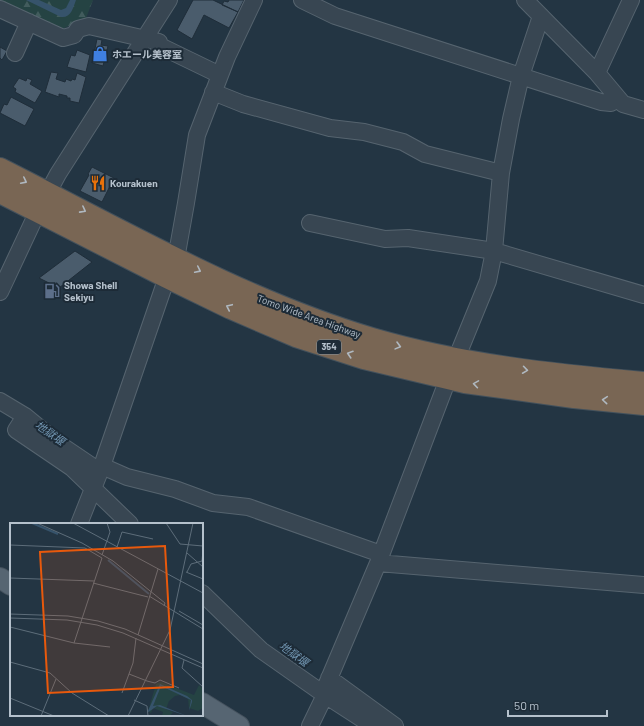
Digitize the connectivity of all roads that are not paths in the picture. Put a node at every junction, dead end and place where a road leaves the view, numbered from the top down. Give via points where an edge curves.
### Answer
1 (169, 0) edge
2 (254, 0) edge
3 (302, 0) edge
4 (525, 0) edge
5 (631, 0) edge
6 (0, 9) edge
7 (541, 16) junction
8 (28, 22) junction
9 (144, 39) junction
10 (15, 53) dead end
11 (597, 73) junction
12 (220, 75) junction
13 (521, 76) junction
14 (213, 92) junction
15 (618, 98) junction
16 (644, 110) edge
17 (0, 168) edge
18 (501, 173) junction
19 (0, 192) edge
20 (43, 202) junction
21 (310, 223) dead end
22 (494, 251) junction
23 (171, 268) junction
24 (0, 292) edge
25 (644, 295) edge
26 (452, 369) junction
27 (644, 383) edge
28 (0, 401) edge
29 (644, 404) edge
30 (25, 416) junction
31 (100, 468) junction
32 (92, 488) junction
33 (79, 523) edge
34 (129, 523) edge
35 (380, 558) junction
36 (0, 578) edge
37 (10, 584) edge
38 (644, 585) edge
39 (203, 594) edge
40 (329, 678) junction
41 (324, 694) junction
42 (203, 704) edge
43 (239, 726) edge
44 (310, 726) edge
45 (373, 726) edge
46 (395, 726) edge

1 - 9 street
2 - 12 street
3 - 13 street via 335,16
4 - 7 street
5 - 11 street
6 - 8 street
7 - 11 street
7 - 13 street
8 - 9 street via 63,38 89,26
8 - 10 street
9 - 12 street via 159,42 158,45
9 - 20 street
11 - 15 street
12 - 14 street
13 - 15 street via 601,102 611,103
13 - 18 street
14 - 18 street via 243,104 330,128 364,132 403,142 430,156
14 - 23 street via 197,135 186,203
15 - 16 street via 623,104
17 -> 20 highway, Tomo Wide Area Highway / 354
18 - 22 street
19 - 20 highway, Tomo Wide Area Highway / 354
20 - 23 highway, Tomo Wide Area Highway / 354
20 - 24 street
21 - 22 street via 385,238 408,238
22 - 25 street
22 - 26 street via 488,281
23 - 26 highway, Tomo Wide Area Highway / 354 via 231,308 296,336 364,358
23 - 31 street
26 -> 27 highway, Tomo Wide Area Highway / 354
29 -> 26 highway, Tomo Wide Area Highway / 354 via 520,391
26 - 35 street
28 - 30 street
30 - 31 street via 59,444
30 - 32 street via 16,430 72,468
31 - 32 street
31 - 35 street via 175,488 213,503 248,507
32 - 33 street
32 - 34 street
35 - 38 street
35 - 40 street
36 - 37 main road
39 - 41 street via 261,650
40 - 41 street
40 - 46 street
41 - 44 street
41 - 45 street
42 - 43 main road

